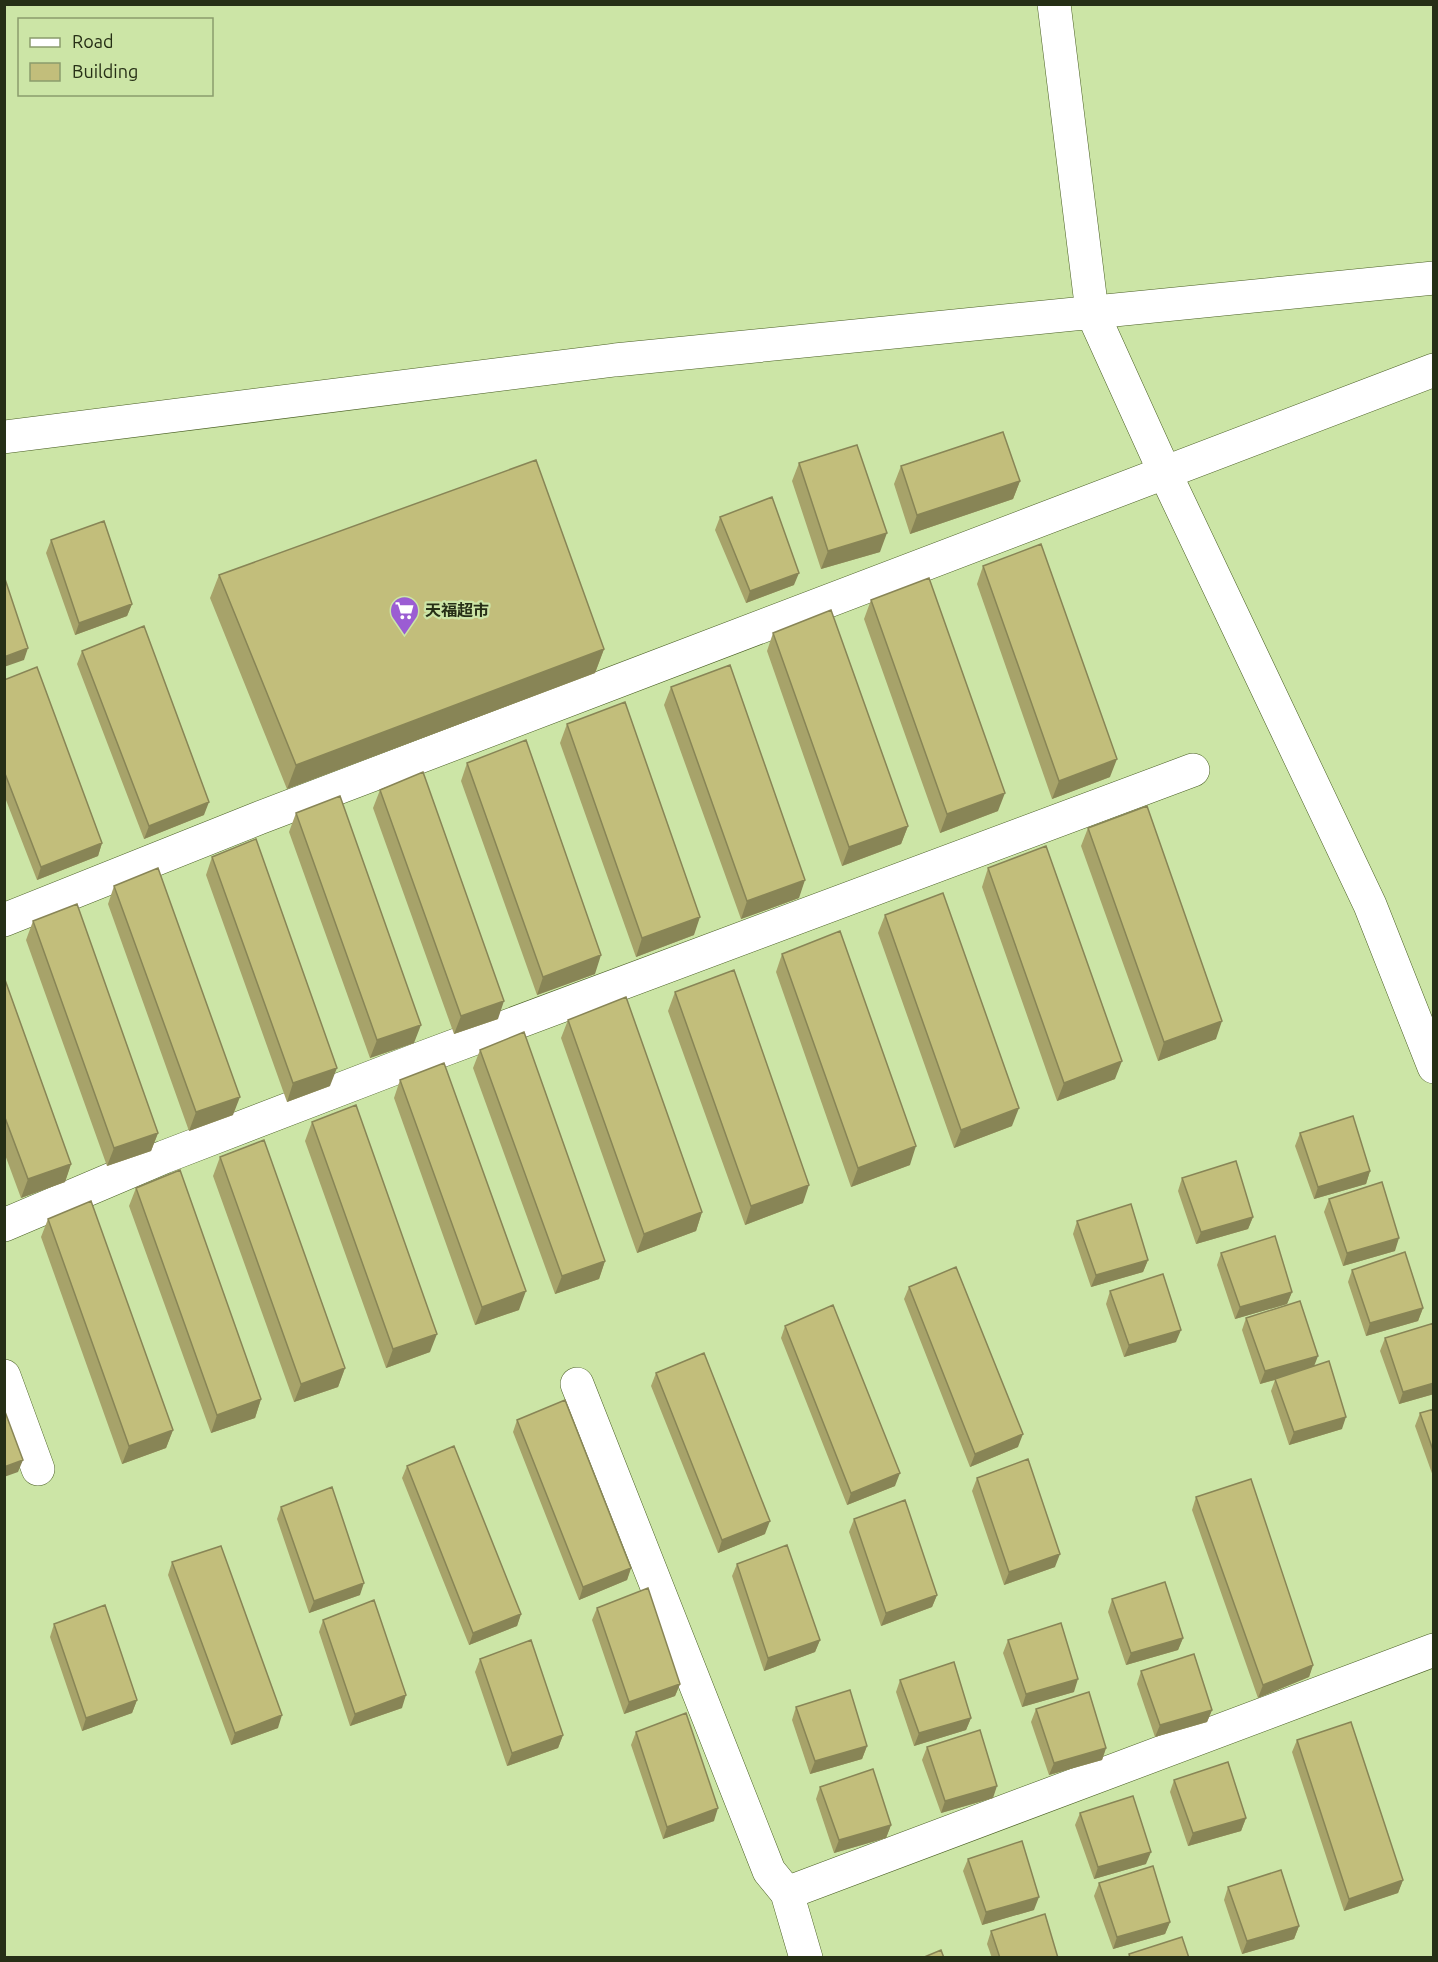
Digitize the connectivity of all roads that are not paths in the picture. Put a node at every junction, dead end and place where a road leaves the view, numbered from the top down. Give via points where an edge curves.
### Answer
1 (1054, 4) edge
2 (1434, 278) edge
3 (1092, 312) junction
4 (1434, 370) edge
5 (4, 437) edge
6 (1165, 472) junction
7 (1193, 770) dead end
8 (4, 920) edge
9 (1434, 1067) edge
10 (4, 1225) edge
11 (4, 1376) edge
12 (577, 1384) dead end
13 (38, 1469) dead end
14 (1434, 1650) edge
15 (787, 1893) junction
16 (806, 1958) edge

1 - 3 street
2 - 3 street
3 - 5 street via 615,360
3 - 6 street
4 - 6 street
6 - 8 street via 270,813
6 - 9 street via 1370,905
7 - 10 street via 419,1059 164,1157
11 - 13 street
12 - 15 street via 769,1870
14 - 15 street
15 - 16 street

